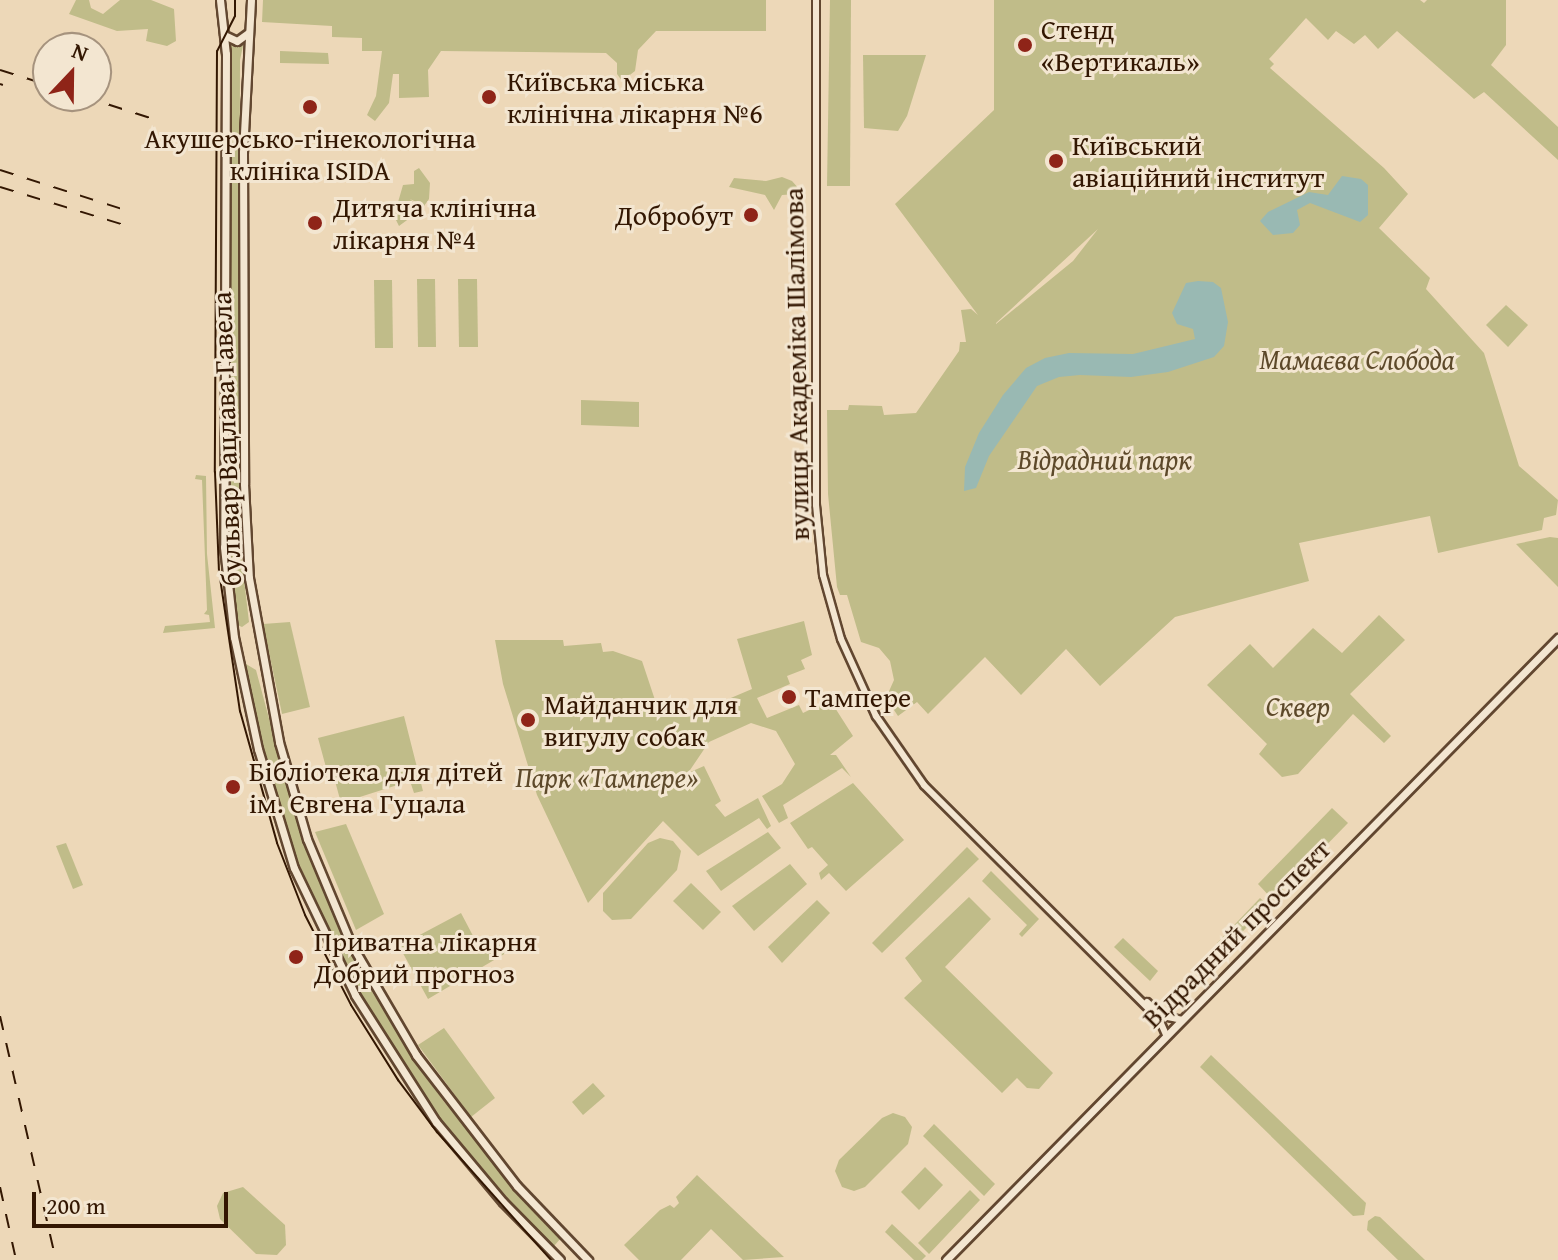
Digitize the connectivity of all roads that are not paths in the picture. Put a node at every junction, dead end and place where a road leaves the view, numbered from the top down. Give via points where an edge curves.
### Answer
1 (220, 0) edge
2 (251, 0) edge
3 (818, 0) edge
4 (250, 30) junction
5 (224, 35) junction
6 (1558, 638) edge
7 (1182, 1020) junction
8 (1166, 1035) junction
9 (560, 1260) edge
10 (588, 1260) edge
11 (946, 1260) edge

1 - 5 main road, бульвар Вацлава Гавела
2 - 4 main road, бульвар Вацлава Гавела
3 - 7 street, вулиця Академіка Шалімова via 818,514 844,637 877,711 926,782 1162,1016
3 - 8 street, вулиця Академіка Шалімова via 816,505 823,575 841,639 876,716 924,785 1159,1019
4 - 5 main road via 239,41
4 - 10 main road, бульвар Вацлава Гавела via 243,152 244,499 249,578 279,742 307,839 350,942 389,1011 471,1129
5 - 9 main road, бульвар Вацлава Гавела via 224,547 234,637 258,749 294,868 355,995 436,1122
6 - 7 main road, Відрадний проспект
7 - 8 main road, Відрадний проспект
8 - 11 main road, Відрадний проспект

